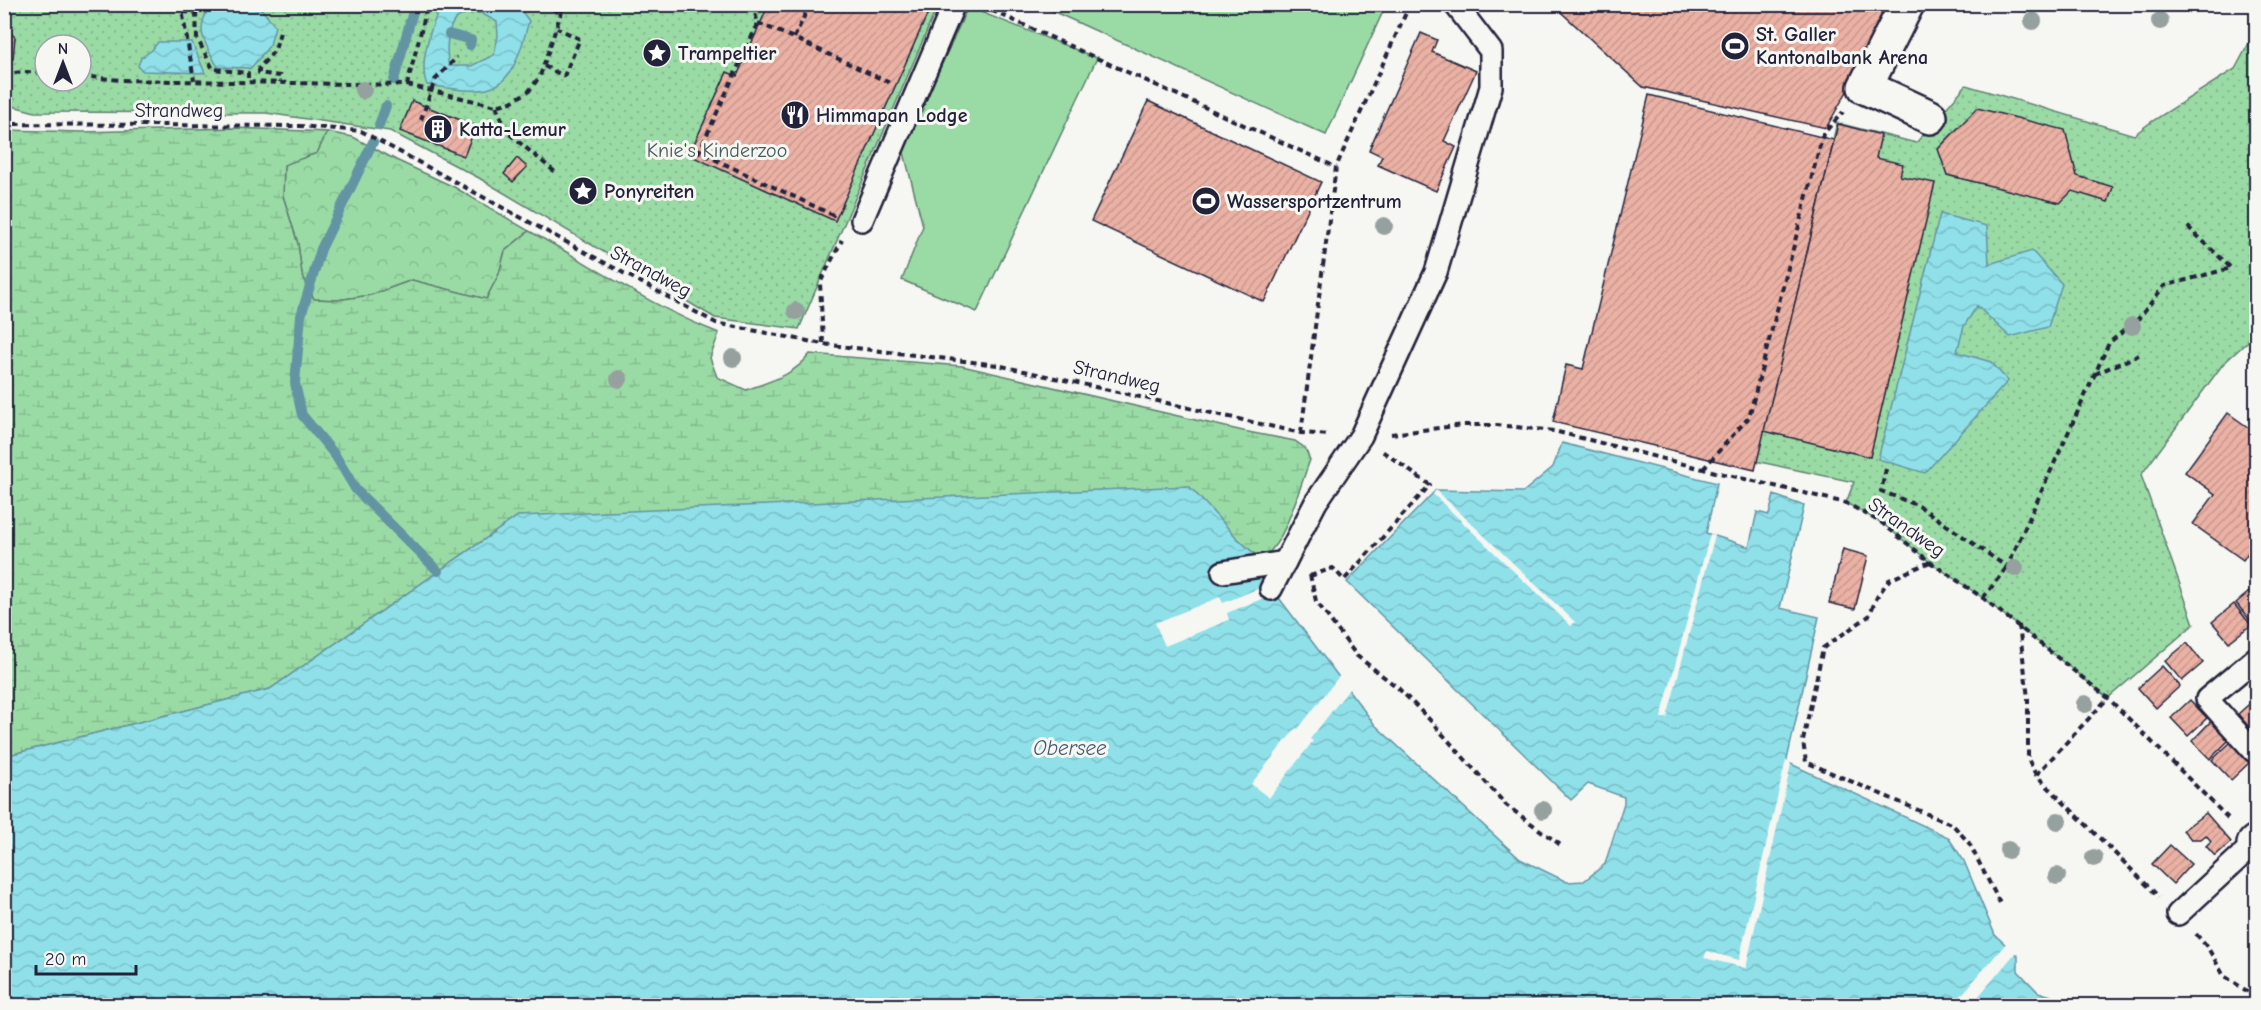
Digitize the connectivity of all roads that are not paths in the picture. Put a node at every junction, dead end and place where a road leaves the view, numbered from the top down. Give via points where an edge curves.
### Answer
1 (954, 4) edge
2 (1455, 4) edge
3 (1907, 4) edge
4 (1930, 117) dead end
5 (862, 220) road end
6 (1286, 562) junction
7 (1223, 572) dead end
8 (1271, 589) dead end
9 (2256, 658) edge
10 (2256, 749) edge
11 (2255, 843) edge
12 (2178, 914) road end

1 - 5 lane
2 - 6 lane via 1491,51 1491,87 1436,272 1361,436 1316,502
3 - 4 street via 1865,87
6 - 7 lane
6 - 8 lane
9 - 10 lane via 2207,699 2254,752
11 - 12 lane

